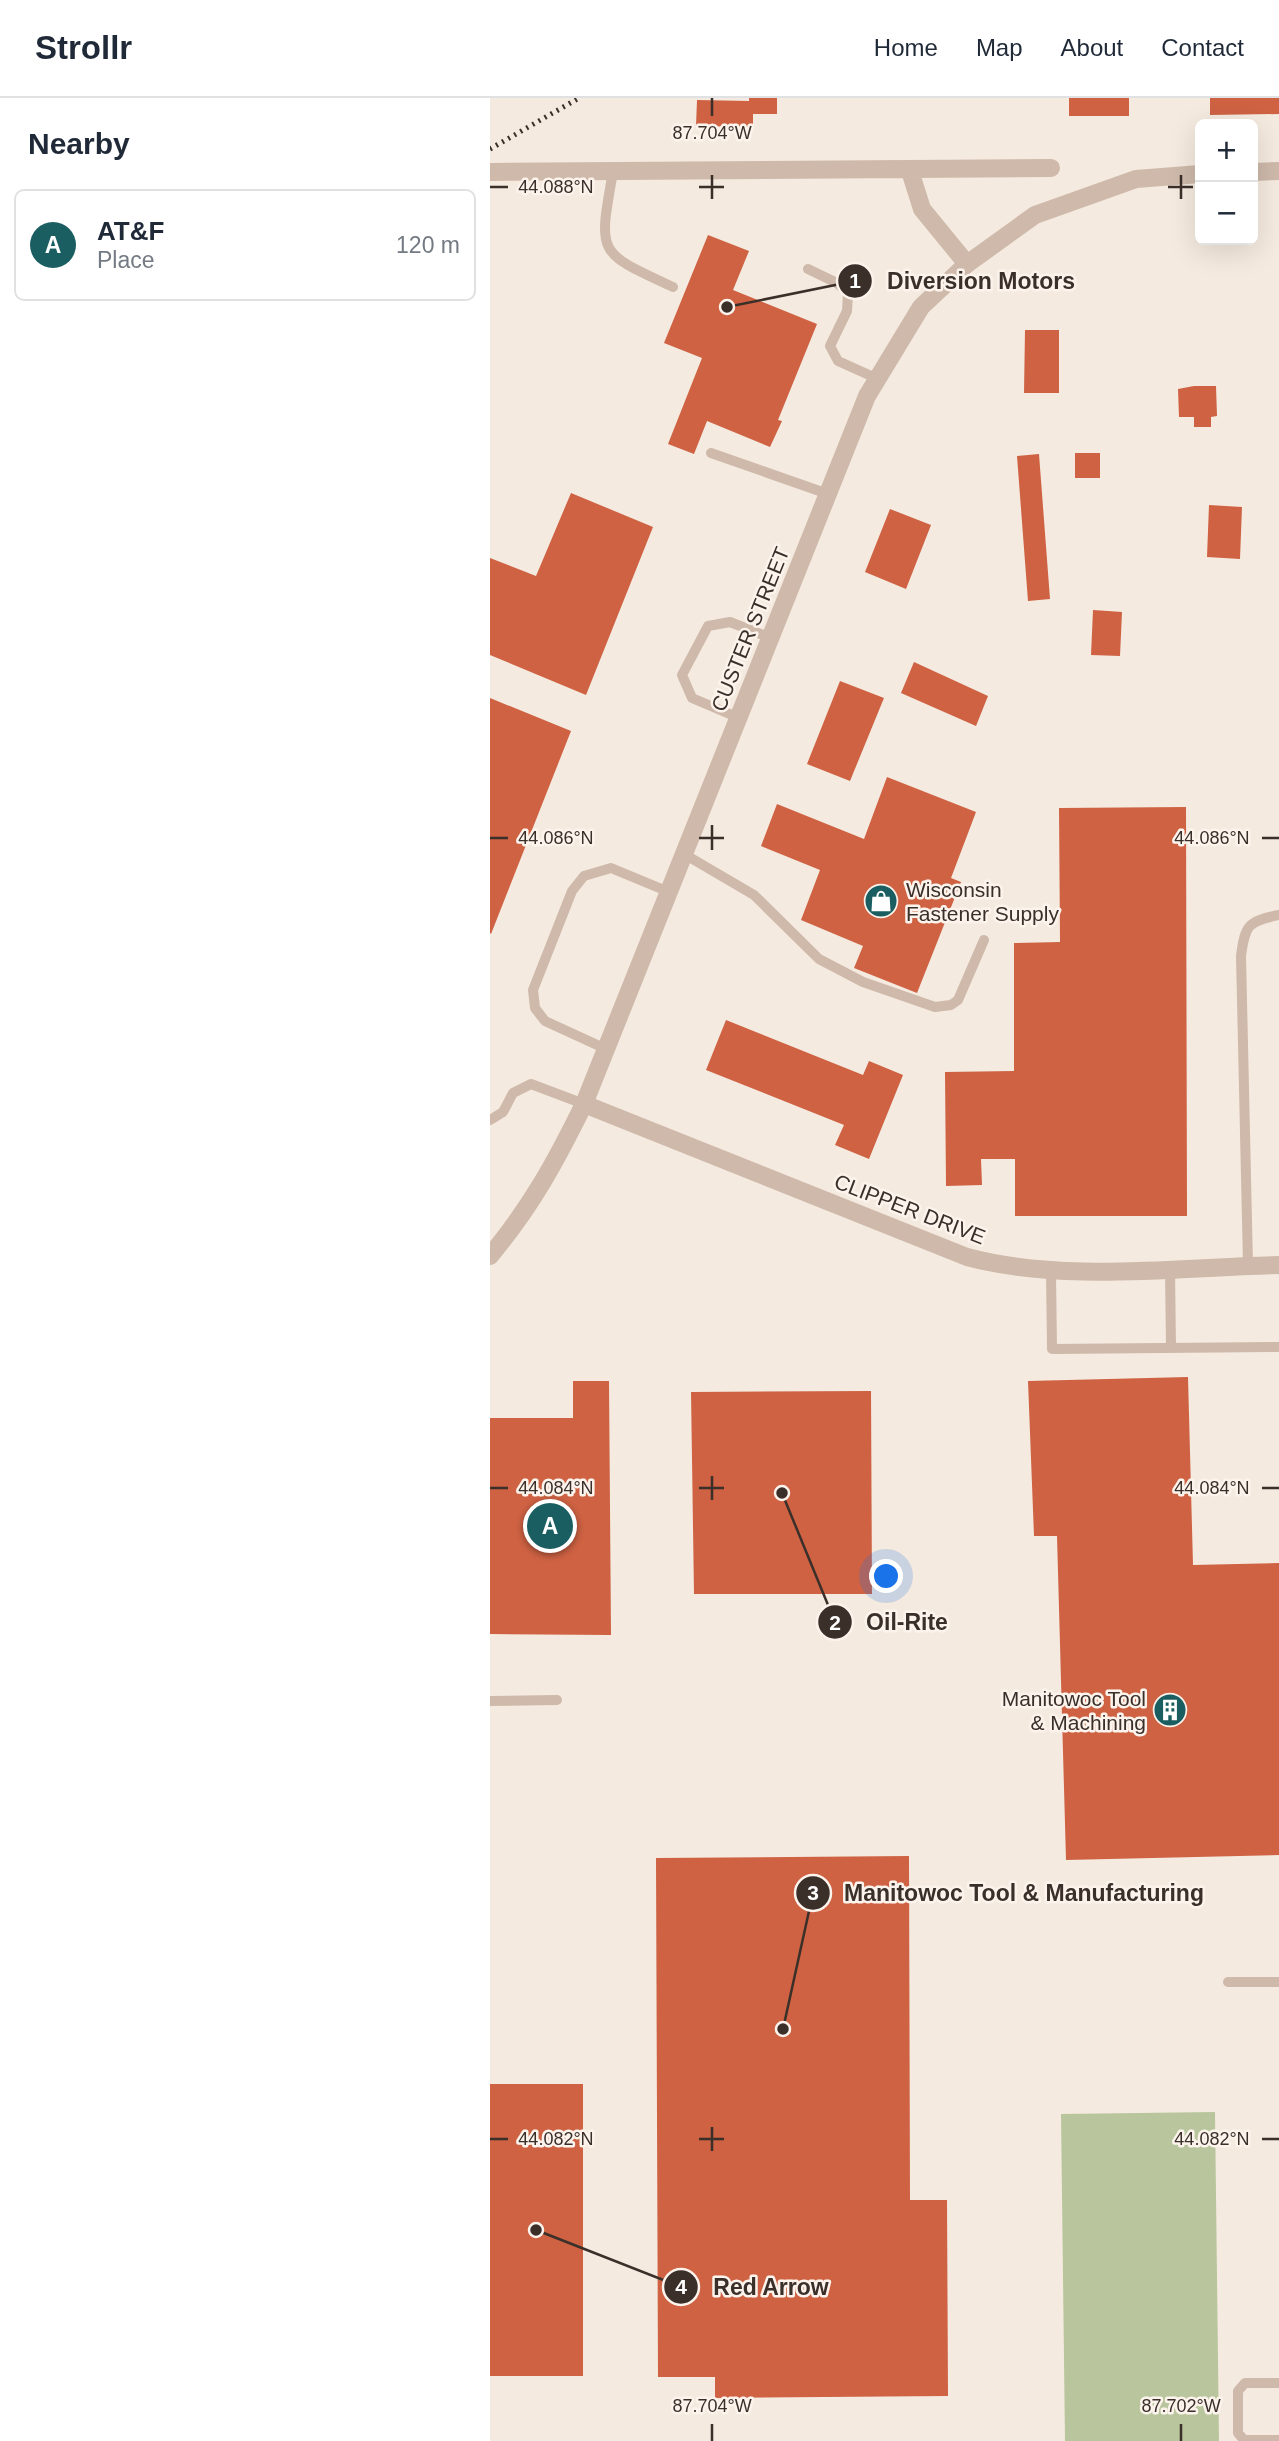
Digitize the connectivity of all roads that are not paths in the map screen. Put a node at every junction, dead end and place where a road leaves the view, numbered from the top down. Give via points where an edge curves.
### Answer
1 (1051, 168) dead end
2 (910, 171) junction
3 (1279, 171) edge
4 (490, 172) edge
5 (613, 172) junction
6 (1258, 172) edge
7 (1195, 174) edge
8 (967, 264) junction
9 (808, 269) dead end
10 (673, 287) dead end
11 (878, 379) junction
12 (711, 453) dead end
13 (828, 494) junction
14 (771, 638) junction
15 (739, 718) junction
16 (684, 854) junction
17 (669, 892) junction
18 (1279, 915) edge
19 (984, 940) dead end
20 (606, 1049) junction
21 (584, 1104) junction
22 (490, 1120) edge
23 (490, 1256) edge
24 (1248, 1265) junction
25 (1279, 1265) edge
26 (1170, 1268) junction
27 (1051, 1272) junction
28 (1279, 1347) edge
29 (1171, 1348) junction
30 (490, 1700) edge
31 (558, 1700) dead end
32 (1228, 1982) dead end
33 (1279, 1982) edge
34 (1279, 2383) edge
35 (1279, 2440) edge

1 - 2 street
2 - 5 street
2 - 8 street via 922,209
3 - 6 street
4 - 5 street
5 - 10 lane via 605,242 619,262
7 - 8 street, CUSTER STREET via 1136,179 1035,215
8 - 11 street, CUSTER STREET via 921,307
9 - 11 lane via 848,293 847,311 830,346 838,361
11 - 13 street, CUSTER STREET
12 - 13 lane
13 - 14 street, CUSTER STREET
14 - 15 street, CUSTER STREET
14 - 15 lane via 730,622 708,626 682,675 692,698
15 - 16 street, CUSTER STREET
16 - 17 street, CUSTER STREET
16 - 19 lane via 754,895 819,959 863,982 935,1007 958,1000
17 - 20 street, CUSTER STREET
17 - 20 lane via 611,868 584,876 572,891 533,990 535,1008 545,1021
18 - 24 lane via 1252,922 1244,933 1241,956
20 - 21 street, CUSTER STREET
21 - 22 lane via 531,1084 513,1093 503,1112
21 - 23 street, CUSTER STREET via 524,1215
21 - 27 street, CLIPPER DRIVE via 967,1257
24 - 25 street, CLIPPER DRIVE
24 - 26 street, CLIPPER DRIVE
26 - 27 street, CLIPPER DRIVE
26 - 29 lane
27 - 29 lane via 1052,1349
28 - 29 lane
30 - 31 lane
32 - 33 lane
34 - 35 lane via 1245,2384 1238,2391 1238,2432 1244,2440

